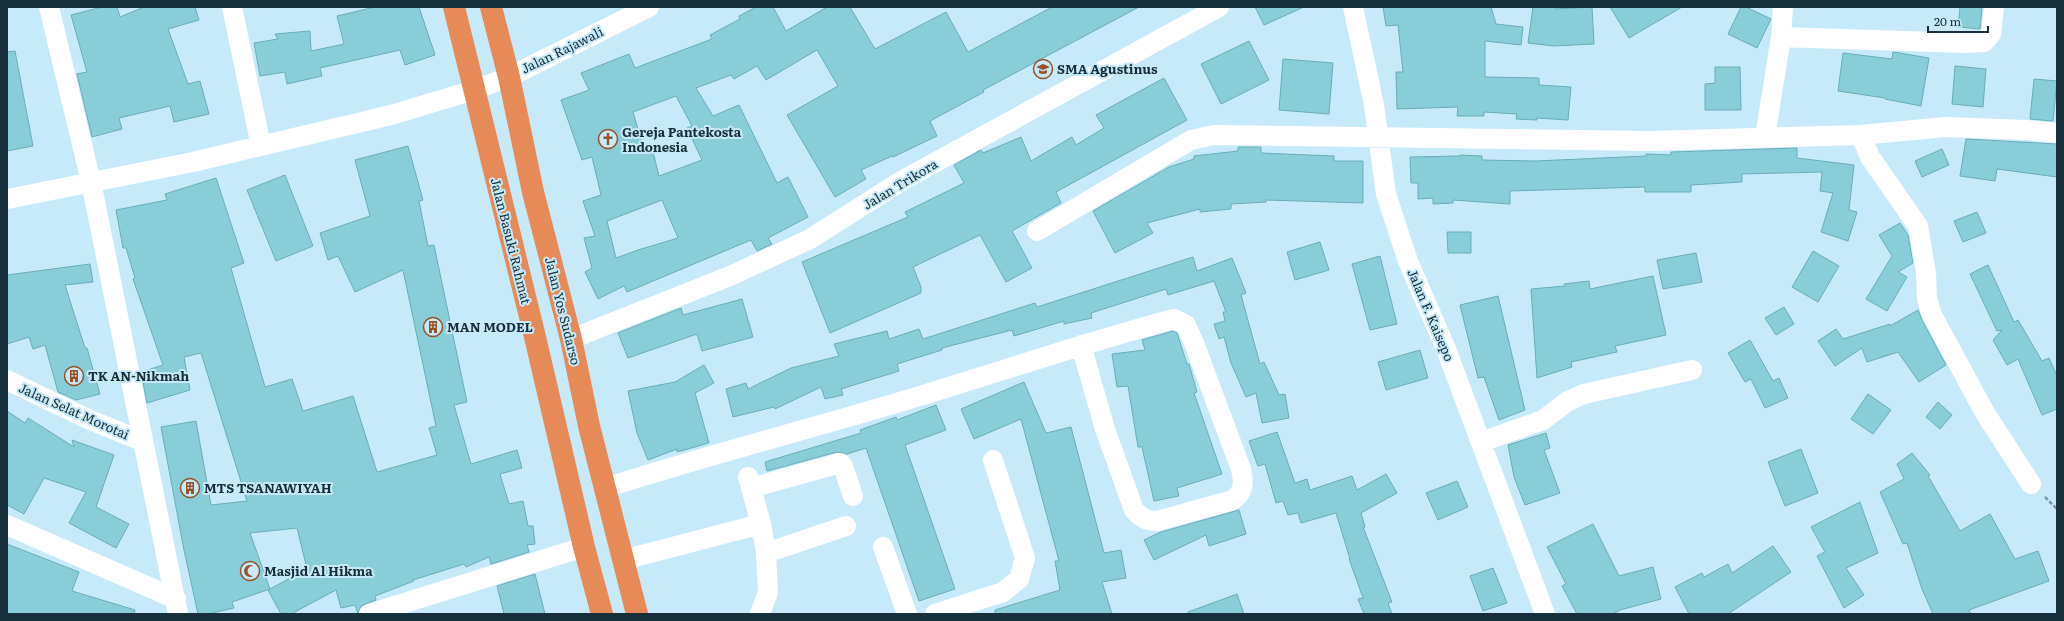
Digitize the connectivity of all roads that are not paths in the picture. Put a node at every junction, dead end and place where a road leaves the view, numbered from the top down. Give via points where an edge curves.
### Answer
1 (49, 7) edge
2 (232, 7) edge
3 (454, 7) edge
4 (491, 7) edge
5 (649, 7) edge
6 (1220, 7) edge
7 (1353, 7) edge
8 (1783, 7) edge
9 (1994, 7) edge
10 (1781, 37) junction
11 (509, 76) junction
12 (474, 90) junction
13 (2057, 133) edge
14 (1862, 135) junction
15 (1376, 137) junction
16 (1765, 137) junction
17 (261, 146) junction
18 (91, 182) junction
19 (7, 198) edge
20 (1038, 231) dead end
21 (571, 339) junction
22 (1081, 345) junction
23 (1692, 370) dead end
24 (7, 380) edge
25 (142, 441) junction
26 (1481, 442) junction
27 (993, 460) dead end
28 (2031, 484) dead end
29 (605, 488) junction
30 (853, 496) dead end
31 (761, 524) junction
32 (7, 525) edge
33 (846, 526) dead end
34 (584, 547) junction
35 (883, 547) dead end
36 (766, 554) junction
37 (623, 560) junction
38 (177, 607) edge
39 (369, 614) edge
40 (602, 614) edge
41 (637, 614) edge
42 (760, 614) edge
43 (907, 614) edge
44 (935, 614) edge
45 (1545, 614) edge

1 - 18 street
2 - 17 street
3 - 12 highway, Jalan Basuki Rahmat
4 - 11 highway, Jalan Yos Sudarso
5 - 11 street, Jalan Rajawali
6 - 21 street, Jalan Trikora via 903,180 810,239 730,276
7 - 15 street, Jalan F. Kaisepo via 1374,105
8 - 10 street
9 - 10 street via 1991,34 1984,42
10 - 16 street
11 - 12 street, Jalan Rajawali
11 - 21 highway, Jalan Yos Sudarso via 533,192
12 - 17 street, Jalan Rajawali via 391,115
12 - 34 highway, Jalan Basuki Rahmat
13 - 14 street via 1946,127
14 - 16 street
14 - 28 street via 1870,157 1918,226 1926,273 1927,299 1932,315 1985,413
15 - 16 street via 1649,141
15 - 20 street via 1214,135 1191,140
15 - 26 street, Jalan F. Kaisepo via 1386,194 1408,261 1446,349
17 - 18 street, Jalan Rajawali
18 - 19 street, Jalan Rajawali
18 - 25 street
21 - 29 highway, Jalan Yos Sudarso
22 - 22 street via 1174,319 1186,325 1241,469 1244,484 1240,495 1233,500 1157,520 1148,521 1139,516 1134,510 1105,429
22 - 29 street via 913,398
23 - 26 street via 1584,394 1568,401 1543,420
24 - 25 street, Jalan Selat Morotai via 90,420
25 - 38 street
26 - 45 street, Jalan F. Kaisepo
27 - 44 street via 1024,558 1019,579 1003,592
29 - 37 highway, Jalan Yos Sudarso
30 - 31 street via 840,463 750,482
31 - 36 street
31 - 37 street
32 - 38 street
33 - 36 street
34 - 39 street
34 - 40 highway, Jalan Basuki Rahmat
35 - 43 street
36 - 42 street via 768,592
37 - 41 highway, Jalan Yos Sudarso

